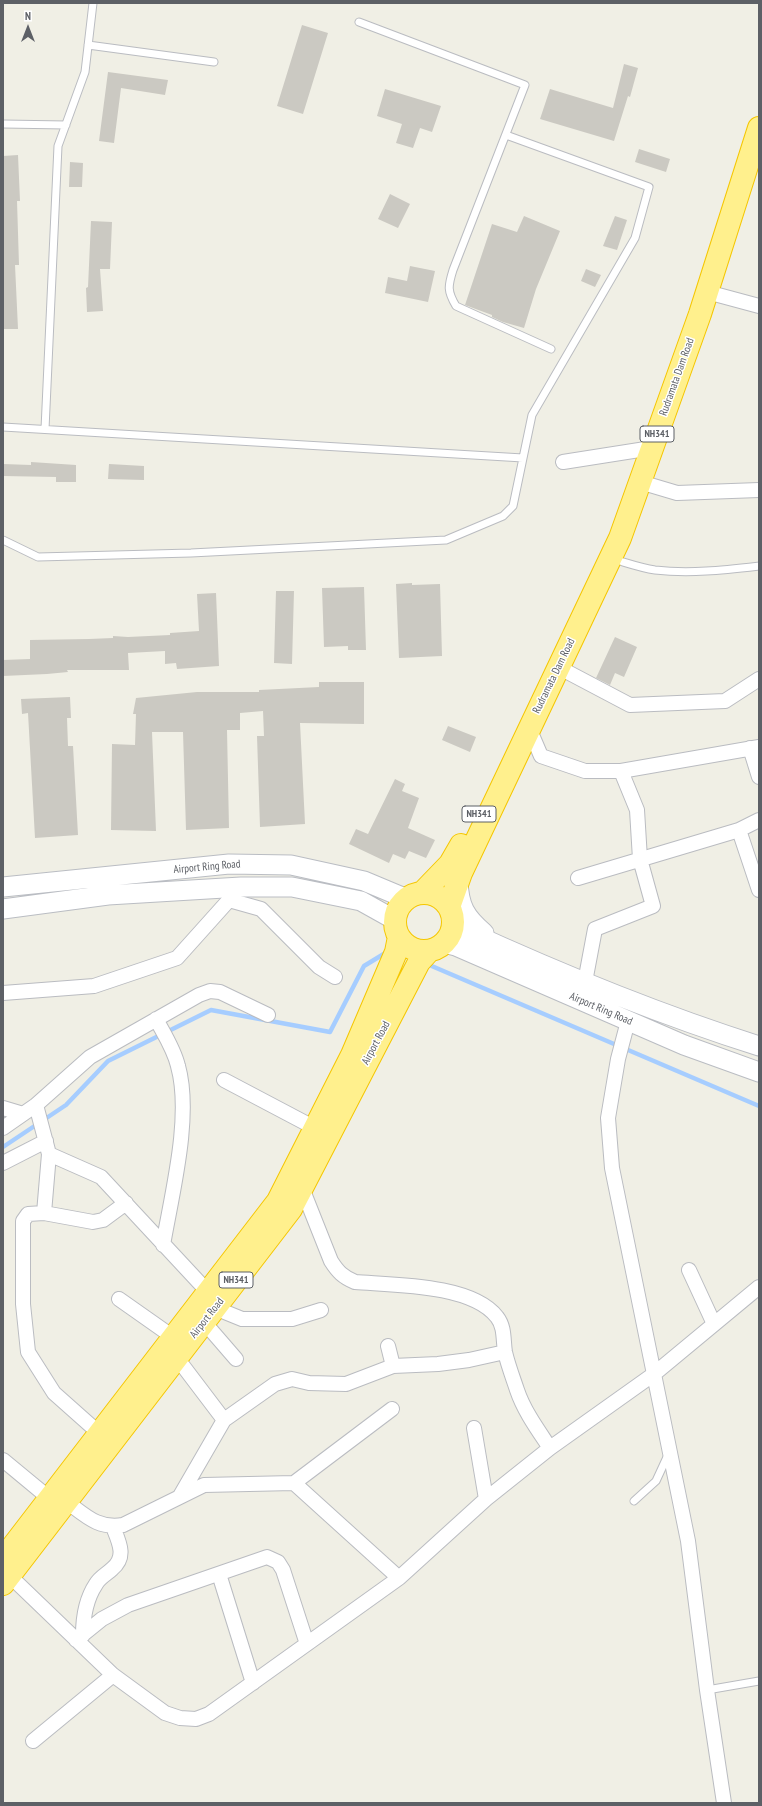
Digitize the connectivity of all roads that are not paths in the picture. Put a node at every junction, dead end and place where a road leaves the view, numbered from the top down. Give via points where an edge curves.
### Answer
1 (93, 3) edge
2 (359, 22) dead end
3 (88, 45) junction
4 (214, 62) dead end
5 (3, 124) edge
6 (66, 125) junction
7 (759, 128) edge
8 (506, 135) junction
9 (707, 292) junction
10 (759, 306) edge
11 (551, 349) dead end
12 (3, 427) edge
13 (45, 429) junction
14 (652, 448) junction
15 (523, 458) junction
16 (563, 462) dead end
17 (640, 482) junction
18 (759, 490) edge
19 (3, 540) edge
20 (610, 558) junction
21 (759, 566) edge
22 (558, 667) junction
23 (759, 680) edge
24 (529, 728) junction
25 (754, 748) edge
26 (621, 771) junction
27 (759, 777) edge
28 (759, 820) edge
29 (739, 830) junction
30 (640, 859) junction
31 (454, 873) junction
32 (756, 873) edge
33 (578, 878) dead end
34 (364, 882) junction
35 (3, 887) edge
36 (759, 890) edge
37 (414, 896) junction
38 (3, 909) edge
39 (451, 915) junction
40 (397, 928) junction
41 (437, 947) junction
42 (506, 950) junction
43 (335, 978) dead end
44 (585, 982) junction
45 (3, 993) edge
46 (268, 1015) dead end
47 (628, 1021) junction
48 (162, 1029) junction
49 (759, 1046) edge
50 (759, 1072) edge
51 (224, 1080) dead end
52 (3, 1108) edge
53 (23, 1114) junction
54 (3, 1128) edge
55 (315, 1128) junction
56 (43, 1129) junction
57 (3, 1163) edge
58 (302, 1188) junction
59 (126, 1203) junction
60 (44, 1213) junction
61 (163, 1245) junction
62 (689, 1270) dead end
63 (759, 1287) edge
64 (119, 1299) dead end
65 (209, 1307) junction
66 (321, 1310) dead end
67 (714, 1324) junction
68 (388, 1346) dead end
69 (175, 1348) junction
70 (505, 1352) junction
71 (236, 1359) dead end
72 (393, 1366) junction
73 (654, 1374) junction
74 (392, 1409) dead end
75 (224, 1420) junction
76 (474, 1428) dead end
77 (100, 1433) junction
78 (550, 1448) junction
79 (670, 1451) junction
80 (3, 1460) edge
81 (294, 1483) junction
82 (180, 1496) junction
83 (486, 1499) junction
84 (58, 1500) junction
85 (634, 1501) dead end
86 (113, 1527) junction
87 (5, 1573) edge
88 (219, 1574) junction
89 (399, 1578) junction
90 (80, 1638) junction
91 (307, 1644) junction
92 (113, 1675) junction
93 (759, 1681) edge
94 (253, 1683) junction
95 (707, 1690) junction
96 (33, 1741) dead end
97 (724, 1803) edge

1 - 3 lane
2 - 8 lane via 526,84
3 - 4 lane
3 - 6 lane via 85,72
5 - 6 lane
6 - 13 lane via 58,146
7 - 9 highway, Rudramata Dam Road / NH341
8 - 11 lane via 453,270 449,294 456,306
8 - 15 lane via 649,187 635,238 532,416
9 - 10 street
9 - 14 highway, Rudramata Dam Road / NH341
12 - 13 lane
13 - 15 lane
14 - 16 street
14 - 17 highway, Rudramata Dam Road / NH341
15 - 19 lane via 513,506 503,516 446,540 191,554 38,557
17 - 18 street via 677,493
17 - 20 highway, Rudramata Dam Road / NH341
20 - 21 lane via 654,570 683,572 711,572
20 - 22 highway, Rudramata Dam Road / NH341
22 - 23 street via 630,705 725,701
22 - 24 highway, Rudramata Dam Road / NH341
24 - 26 street via 541,756 585,771
24 - 31 highway, NH341
25 - 26 street
25 - 27 street
26 - 30 street via 637,810
28 - 29 street
29 - 30 street
29 - 32 street
30 - 33 street
30 - 44 street via 653,906 595,929
31 - 34 main road via 408,887 387,887
31 - 37 highway, NH341
31 - 39 highway, NH341
31 - 42 main road via 466,915
32 - 36 street
34 - 35 main road, Airport Ring Road via 291,865 229,864
34 - 37 main road, Airport Ring Road
37 - 39 highway via 438,897
37 - 40 highway, NH341 via 401,905
38 - 40 main road, Airport Ring Road via 108,895 241,887 292,887 361,901
39 - 41 highway, NH341 via 452,930
39 - 42 main road, Airport Ring Road via 462,929
40 - 41 highway via 404,944 412,948 420,951
40 - 55 highway, Airport Road / NH341 via 396,952 352,1055
41 - 47 main road, Airport Ring Road via 456,946
41 - 58 highway, Airport Road / NH341 via 419,962
42 - 44 main road, Airport Ring Road
43 - 45 street via 319,967 261,909 229,900 177,958 94,986
44 - 49 main road, Airport Ring Road via 713,1032
46 - 48 street via 220,992 210,991 199,995
47 - 50 main road, Airport Ring Road via 684,1045
47 - 73 street via 608,1118 612,1168
48 - 56 street via 90,1058
48 - 61 street via 179,1067 184,1098 179,1152
51 - 55 street
52 - 53 street
53 - 54 street
53 - 56 street
55 - 65 highway, Airport Road / NH341 via 278,1201
56 - 57 street
56 - 59 street via 101,1177
56 - 60 street
58 - 65 highway, Airport Road / NH341 via 291,1209
58 - 70 street via 324,1245 338,1272 355,1282 432,1289 466,1296 485,1305 498,1318 504,1334
59 - 60 street via 103,1220 93,1222
59 - 61 street
60 - 77 street via 28,1214 23,1221 23,1304 28,1352 54,1393
61 - 65 street
62 - 67 street
63 - 67 street
64 - 69 street
65 - 66 street via 242,1320 292,1320
65 - 69 highway, Airport Road / NH341
65 - 69 highway, Airport Road / NH341
65 - 71 street
67 - 73 street
68 - 72 street
69 - 75 street
69 - 77 highway, Airport Road / NH341
69 - 84 highway, Airport Road / NH341
70 - 72 street via 438,1364
70 - 78 street via 526,1411
72 - 75 street via 346,1384 292,1379 275,1384
73 - 78 street
73 - 79 street
74 - 81 street
75 - 82 street
76 - 83 street
77 - 84 highway, Airport Road / NH341
78 - 83 street
79 - 85 lane via 656,1481
79 - 95 street via 688,1541
80 - 84 street
81 - 82 street via 204,1485
81 - 89 street
82 - 86 street via 123,1525
83 - 89 street
84 - 86 street via 96,1524
84 - 87 highway, Airport Road / NH341
86 - 90 street via 121,1556 119,1562 96,1584 87,1602
87 - 90 street
88 - 90 street via 128,1605 102,1619
88 - 91 street via 267,1557 278,1562 283,1570
88 - 94 street
89 - 91 street
90 - 92 street
91 - 94 street
92 - 94 street via 165,1713 180,1718 196,1719 209,1714
92 - 96 street
93 - 95 lane
95 - 97 street

